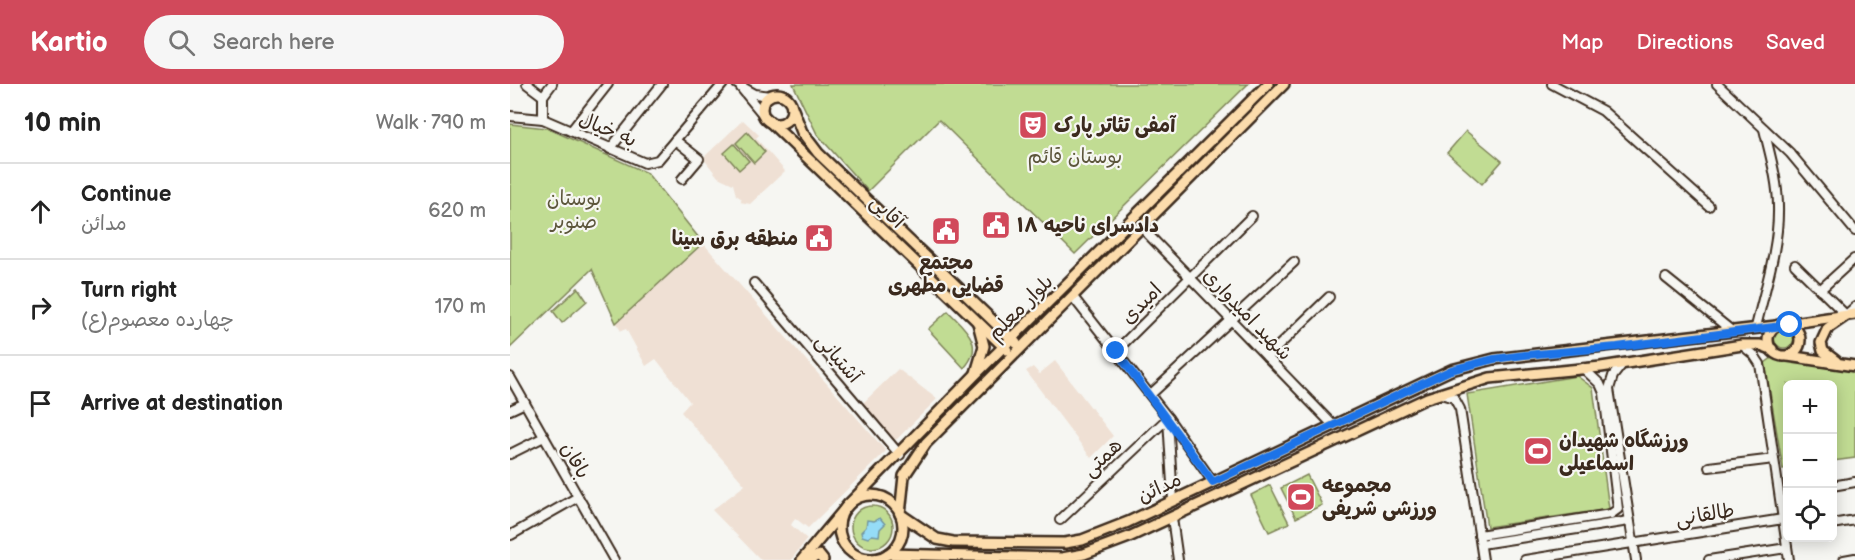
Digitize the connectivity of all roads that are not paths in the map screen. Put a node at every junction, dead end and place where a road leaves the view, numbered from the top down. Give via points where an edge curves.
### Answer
1 (527, 84) edge
2 (552, 84) edge
3 (608, 84) edge
4 (662, 84) edge
5 (723, 84) edge
6 (770, 84) edge
7 (784, 84) edge
8 (1268, 84) edge
9 (1284, 84) edge
10 (1552, 84) edge
11 (1718, 84) edge
12 (739, 86) edge
13 (543, 96) junction
14 (770, 96) junction
15 (790, 102) junction
16 (510, 116) edge
17 (765, 117) junction
18 (543, 119) junction
19 (1764, 129) junction
20 (571, 131) junction
21 (675, 140) junction
22 (610, 149) junction
23 (682, 179) dead end
24 (1709, 206) dead end
25 (1252, 216) dead end
26 (1140, 226) junction
27 (1855, 231) edge
28 (1854, 259) edge
29 (1294, 262) dead end
30 (1796, 265) dead end
31 (1189, 277) junction
32 (1666, 278) dead end
33 (753, 283) dead end
34 (1820, 290) junction
35 (1073, 297) junction
36 (1329, 297) dead end
37 (1855, 307) edge
38 (1850, 315) edge
39 (977, 320) junction
40 (1232, 321) junction
41 (1780, 325) junction
42 (1756, 327) junction
43 (1000, 328) junction
44 (1023, 329) junction
45 (1732, 331) junction
46 (1012, 340) junction
47 (1742, 345) junction
48 (1005, 348) junction
49 (1022, 349) junction
50 (1772, 349) junction
51 (1116, 351) junction
52 (1786, 355) junction
53 (1014, 357) junction
54 (1267, 357) junction
55 (1837, 362) junction
56 (1623, 363) junction
57 (1760, 364) junction
58 (1855, 366) edge
59 (1583, 368) junction
60 (974, 376) junction
61 (510, 377) edge
62 (1610, 381) junction
63 (1600, 384) junction
64 (1439, 394) junction
65 (1150, 395) junction
66 (525, 403) junction
67 (510, 410) edge
68 (1168, 418) junction
69 (1332, 424) junction
70 (544, 436) junction
71 (510, 453) edge
72 (900, 455) junction
73 (1774, 459) junction
74 (1709, 467) dead end
75 (1213, 482) junction
76 (1855, 482) edge
77 (1837, 485) edge
78 (1783, 493) edge
79 (578, 497) junction
80 (1173, 500) junction
81 (848, 505) junction
82 (900, 514) junction
83 (1172, 518) junction
84 (1783, 519) edge
85 (1060, 520) dead end
86 (1855, 520) edge
87 (1629, 521) junction
88 (1837, 523) edge
89 (1551, 524) junction
90 (1553, 533) junction
91 (511, 535) edge
92 (1479, 535) junction
93 (900, 540) junction
94 (1787, 542) edge
95 (1633, 543) junction
96 (1481, 544) junction
97 (1788, 548) junction
98 (888, 554) junction
99 (923, 554) junction
100 (900, 557) edge
101 (1855, 558) edge
102 (610, 559) edge
103 (862, 559) edge
104 (802, 560) edge
105 (809, 560) edge
106 (823, 560) edge
107 (914, 560) edge
108 (1178, 560) edge
109 (1483, 560) edge
110 (1525, 560) edge
111 (1636, 560) edge
112 (1709, 560) edge
113 (1789, 560) edge
114 (1844, 560) edge

1 - 13 street
2 - 13 street
3 - 20 street
4 - 22 street
5 - 21 street
6 - 14 main road
7 - 15 main road, آقایی
8 - 44 main road, بلوار معلم
9 - 26 main road, بلوار معلم
10 - 24 street via 1603,111
11 - 19 street
12 - 14 street, آقایی
12 - 17 street, آقایی
13 - 18 street
14 - 15 main road via 779,94
14 - 17 main road via 764,103
15 - 17 main road via 790,116 782,123
15 - 43 main road, آقایی via 802,132 818,153
16 - 18 street, به خیال
17 - 39 main road, آقایی
18 - 20 street, به خیال
19 - 27 street via 1790,153
19 - 42 street via 1778,207 1776,238
20 - 22 street, به خیال
21 - 22 street, به خیال via 658,160 645,163
21 - 23 street via 699,159
25 - 31 street, امیدی
26 - 31 street, شهيد امیدواری
26 - 35 main road, بلوار معلم
28 - 34 street
29 - 40 street
30 - 34 street
31 - 40 street, شهيد امیدواری
31 - 51 street, امیدی
32 - 45 street
33 - 72 street, آشتیانی
34 - 38 street
35 - 49 main road, بلوار معلم
35 - 51 street
36 - 54 street
37 - 38 street
38 - 41 main road, مدائن
38 - 55 main road via 1828,328 1821,343
39 - 48 main road, آقایی
39 - 60 main road via 984,346
40 - 54 street, شهيد امیدواری
40 - 65 street
41 - 42 main road, مدائن
41 - 50 main road via 1769,337
41 - 52 main road via 1795,328 1800,342 1795,351
42 - 45 main road, مدائن
43 - 44 main road
43 - 46 main road, آقایی
44 - 46 main road, بلوار معلم
45 - 69 main road, مدائن via 1494,359 1451,370
46 - 48 main road, بلوار معلم
46 - 49 main road, آقایی
47 - 50 main road, مدائن
47 - 56 main road, مدائن
47 - 57 street
48 - 53 main road, آقایی
48 - 60 main road, بلوار معلم
49 - 53 main road, بلوار معلم
50 - 52 main road
50 - 57 street
51 - 65 street
52 - 55 main road
53 - 82 main road, بلوار معلم via 926,443 909,465
54 - 69 street, شهيد امیدواری
55 - 58 main road
56 - 59 main road, مدائن
56 - 62 street
57 - 73 street
59 - 63 street
59 - 64 main road, مدائن via 1490,378
60 - 72 main road, بلوار معلم
61 - 66 street, بافان
62 - 63 street via 1605,377
62 - 87 street
63 - 89 street via 1619,507 1611,514
64 - 83 main road, مدائن
64 - 92 street via 1454,398 1460,409
65 - 68 street
66 - 67 street
66 - 70 street, بافان
68 - 75 street
68 - 80 street
68 - 85 street, همتی
69 - 75 main road, مدائن
70 - 71 street
70 - 79 street, بافان
72 - 81 main road, بلوار معلم
73 - 74 street
73 - 78 street
75 - 80 main road, مدائن
76 - 77 street
79 - 91 street
79 - 102 street, بافان
80 - 82 main road, مدائن via 1082,540 1053,544 953,542 938,539
81 - 82 main road via 866,496 876,496
81 - 103 main road via 840,519 840,536 849,550
81 - 104 main road, بلوار معلم
82 - 93 main road
83 - 99 main road, مدائن via 1075,556
83 - 108 street
84 - 95 street, طالقانی
86 - 88 street
87 - 90 street
87 - 95 street
89 - 90 street
89 - 92 street
90 - 96 street
92 - 96 street
93 - 98 main road
93 - 100 main road
94 - 97 street
95 - 110 street, طالقانی
95 - 111 street
96 - 109 street
97 - 112 street
97 - 113 street
98 - 100 main road, مدائن
98 - 103 main road
99 - 100 main road, مدائن
99 - 107 main road
101 - 114 street
105 - 106 main road via 819,555

